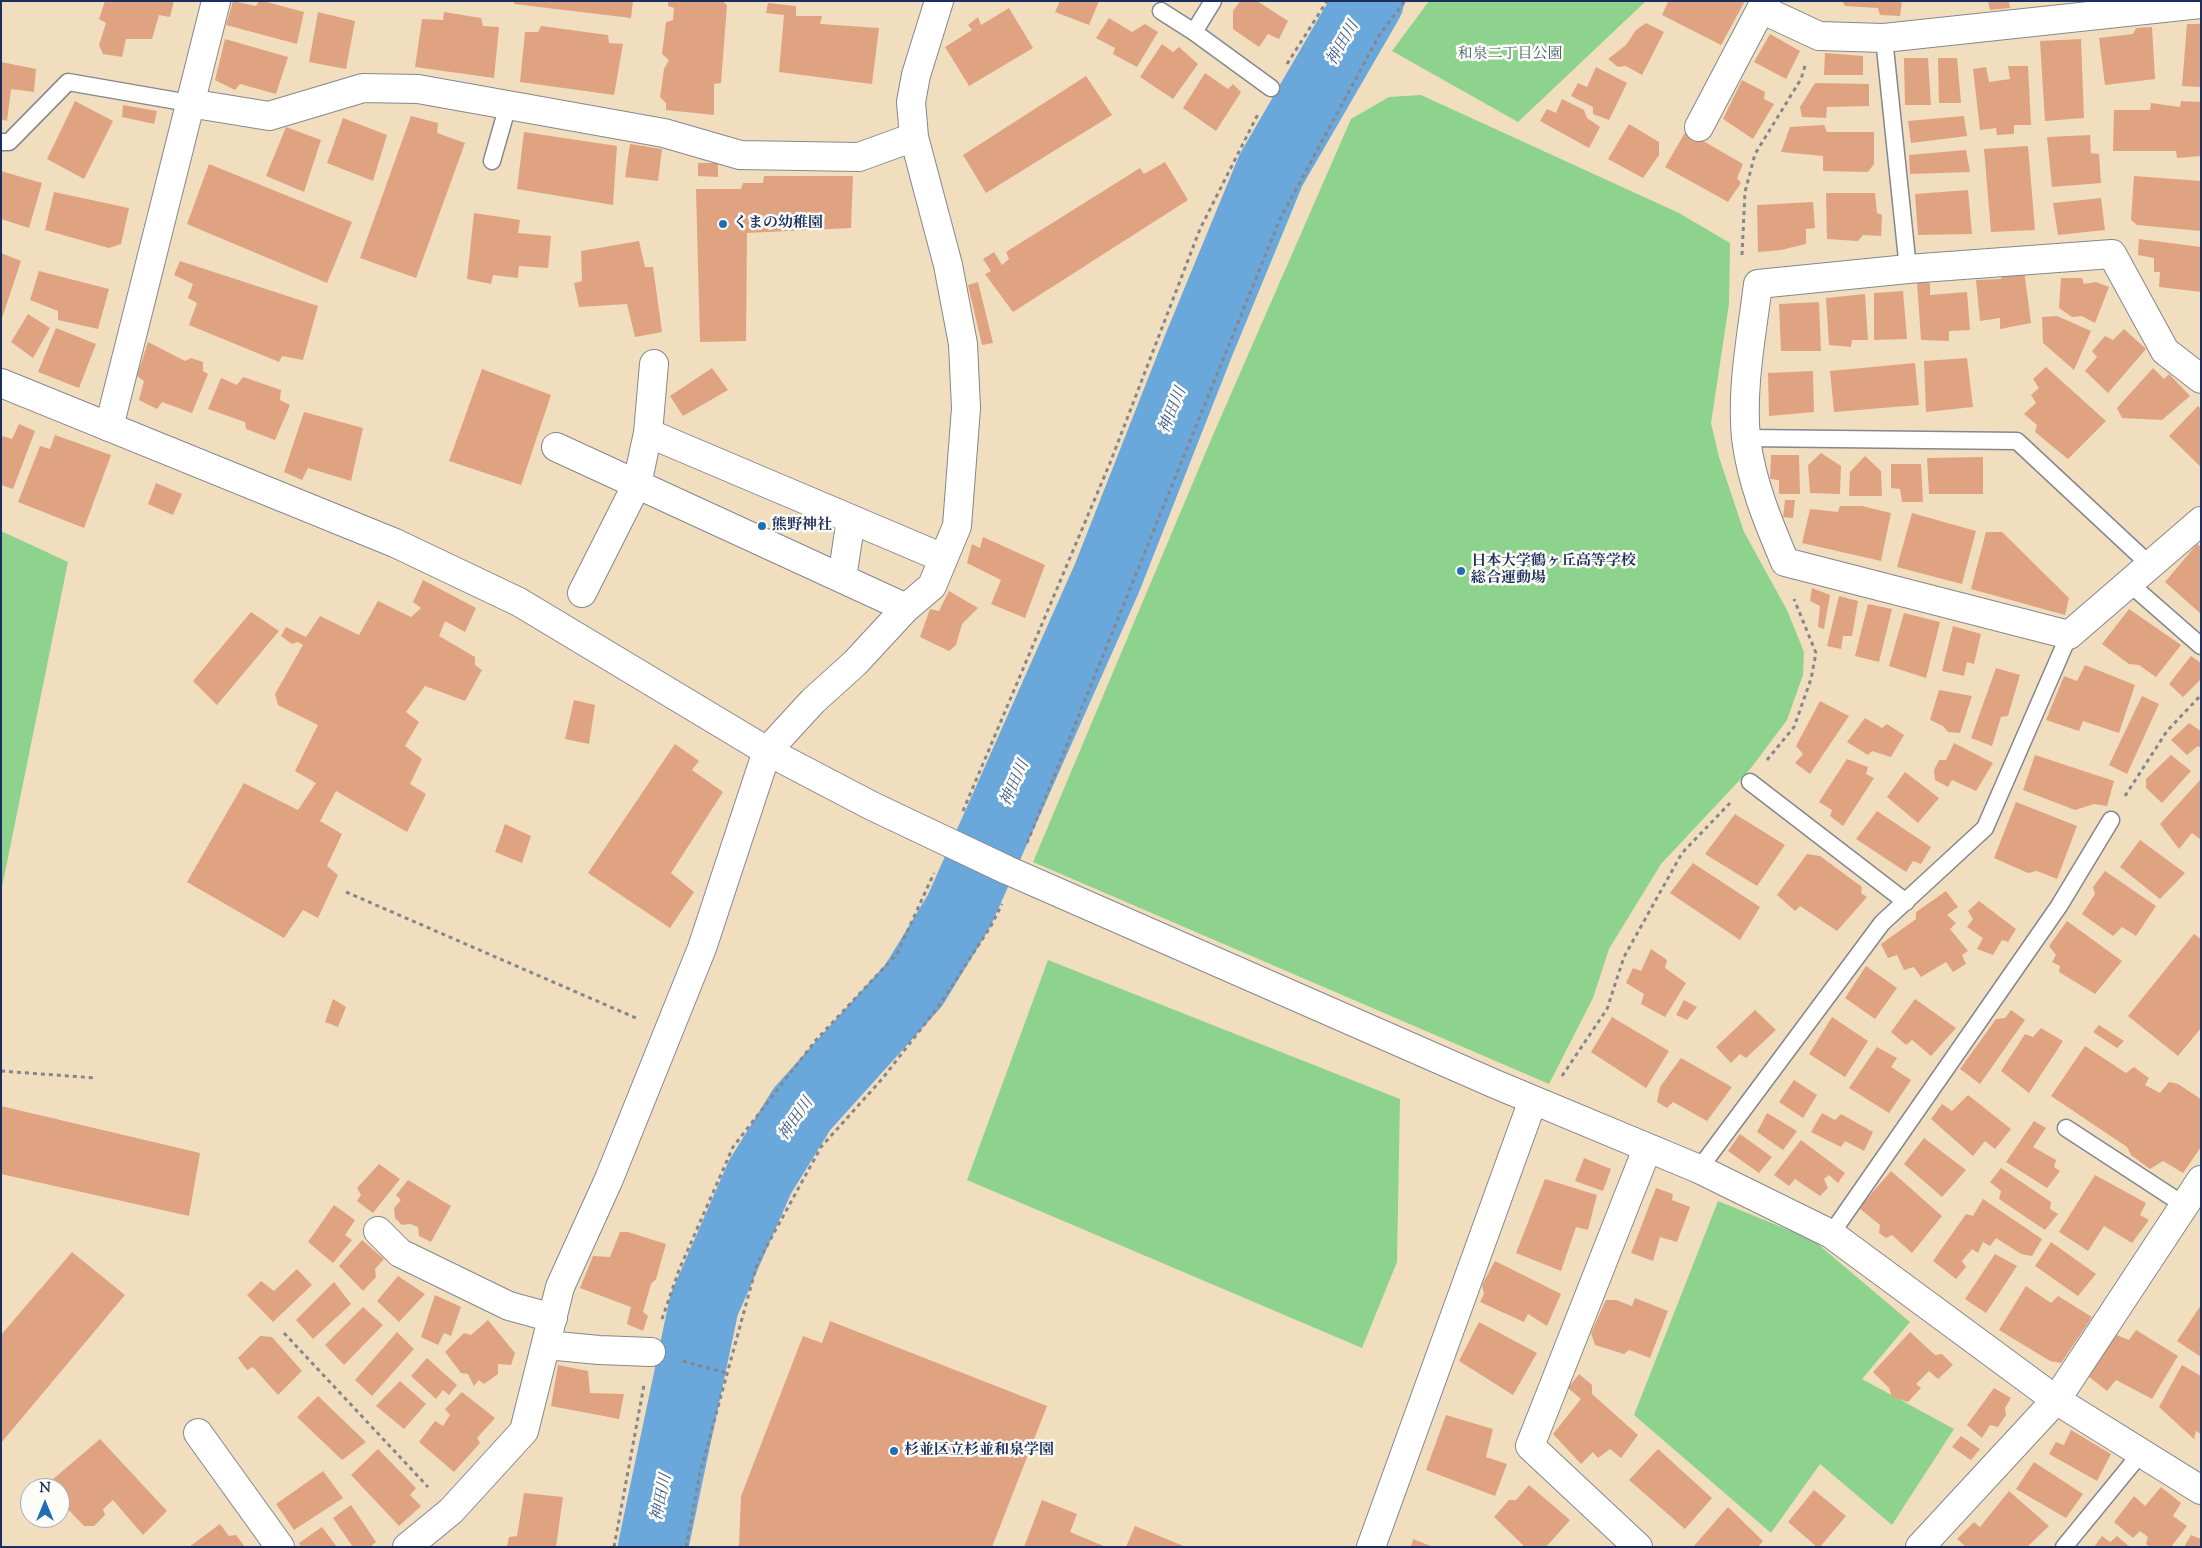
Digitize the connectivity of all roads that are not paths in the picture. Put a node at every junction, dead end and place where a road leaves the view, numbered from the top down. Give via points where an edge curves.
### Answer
1 (216, 1) edge
2 (939, 1) edge
3 (1213, 1) edge
4 (2201, 4) edge
5 (1161, 12) dead end
6 (1194, 32) junction
7 (1884, 38) junction
8 (1270, 88) road end
9 (189, 103) junction
10 (508, 105) junction
11 (1699, 127) dead end
12 (914, 137) junction
13 (1, 142) edge
14 (492, 160) dead end
15 (1908, 269) junction
16 (654, 364) dead end
17 (2201, 379) edge
18 (1, 383) edge
19 (108, 427) junction
20 (648, 433) junction
21 (1746, 438) junction
22 (556, 447) dead end
23 (637, 484) junction
24 (851, 519) junction
25 (2201, 521) edge
26 (943, 558) junction
27 (2150, 565) junction
28 (842, 578) junction
29 (2130, 584) junction
30 (582, 593) dead end
31 (906, 608) junction
32 (2069, 635) junction
33 (2201, 646) edge
34 (766, 751) junction
35 (1750, 782) road end
36 (2111, 820) road end
37 (1906, 902) junction
38 (1540, 1103) junction
39 (2066, 1128) dead end
40 (1647, 1149) junction
41 (1699, 1170) junction
42 (2201, 1180) edge
43 (2184, 1205) junction
44 (378, 1231) dead end
45 (1831, 1234) junction
46 (552, 1318) junction
47 (546, 1344) junction
48 (651, 1352) road end
49 (2056, 1400) junction
50 (198, 1433) dead end
51 (2141, 1453) junction
52 (2201, 1490) edge
53 (280, 1547) edge
54 (407, 1547) edge
55 (1371, 1547) edge
56 (1638, 1547) edge
57 (1920, 1547) edge
58 (2064, 1547) edge

1 - 9 street
2 - 12 street via 914,84 911,102
3 - 6 lane
4 - 7 street
5 - 6 lane
6 - 8 lane
7 - 11 street via 1819,36 1761,9
7 - 15 lane
9 - 10 street via 269,116 363,88 418,89
9 - 13 lane via 68,82 9,142
9 - 19 street
10 - 12 street via 664,133 740,155 859,157
10 - 14 lane
12 - 26 street via 948,265 962,344 966,408 957,526
15 - 17 street via 2112,254 2166,351
15 - 21 street via 1758,284 1745,403
16 - 20 street
18 - 19 street
19 - 34 street via 395,543 519,602
20 - 23 street
20 - 24 street
21 - 27 lane via 2017,441
21 - 32 street via 1760,501 1785,562
22 - 23 street
23 - 28 street
23 - 30 street
24 - 26 street
24 - 28 street
25 - 27 street
26 - 31 street via 932,586
27 - 29 street
28 - 31 street
29 - 32 street
29 - 33 lane
31 - 34 street
32 - 37 lane via 1985,828
34 - 38 street via 1012,872
34 - 46 street via 702,948 609,1179 560,1287
35 - 37 lane
36 - 45 lane via 2059,906
37 - 41 lane via 1882,923
38 - 40 street
38 - 55 street
39 - 43 lane
40 - 41 street
40 - 56 street via 1530,1446
41 - 45 street
42 - 43 street
43 - 49 street
44 - 46 street via 400,1253 510,1306
45 - 49 street
46 - 47 street
47 - 48 street
47 - 54 street via 524,1431 451,1511
49 - 51 street
49 - 57 street
50 - 53 street
51 - 52 street
51 - 58 lane

